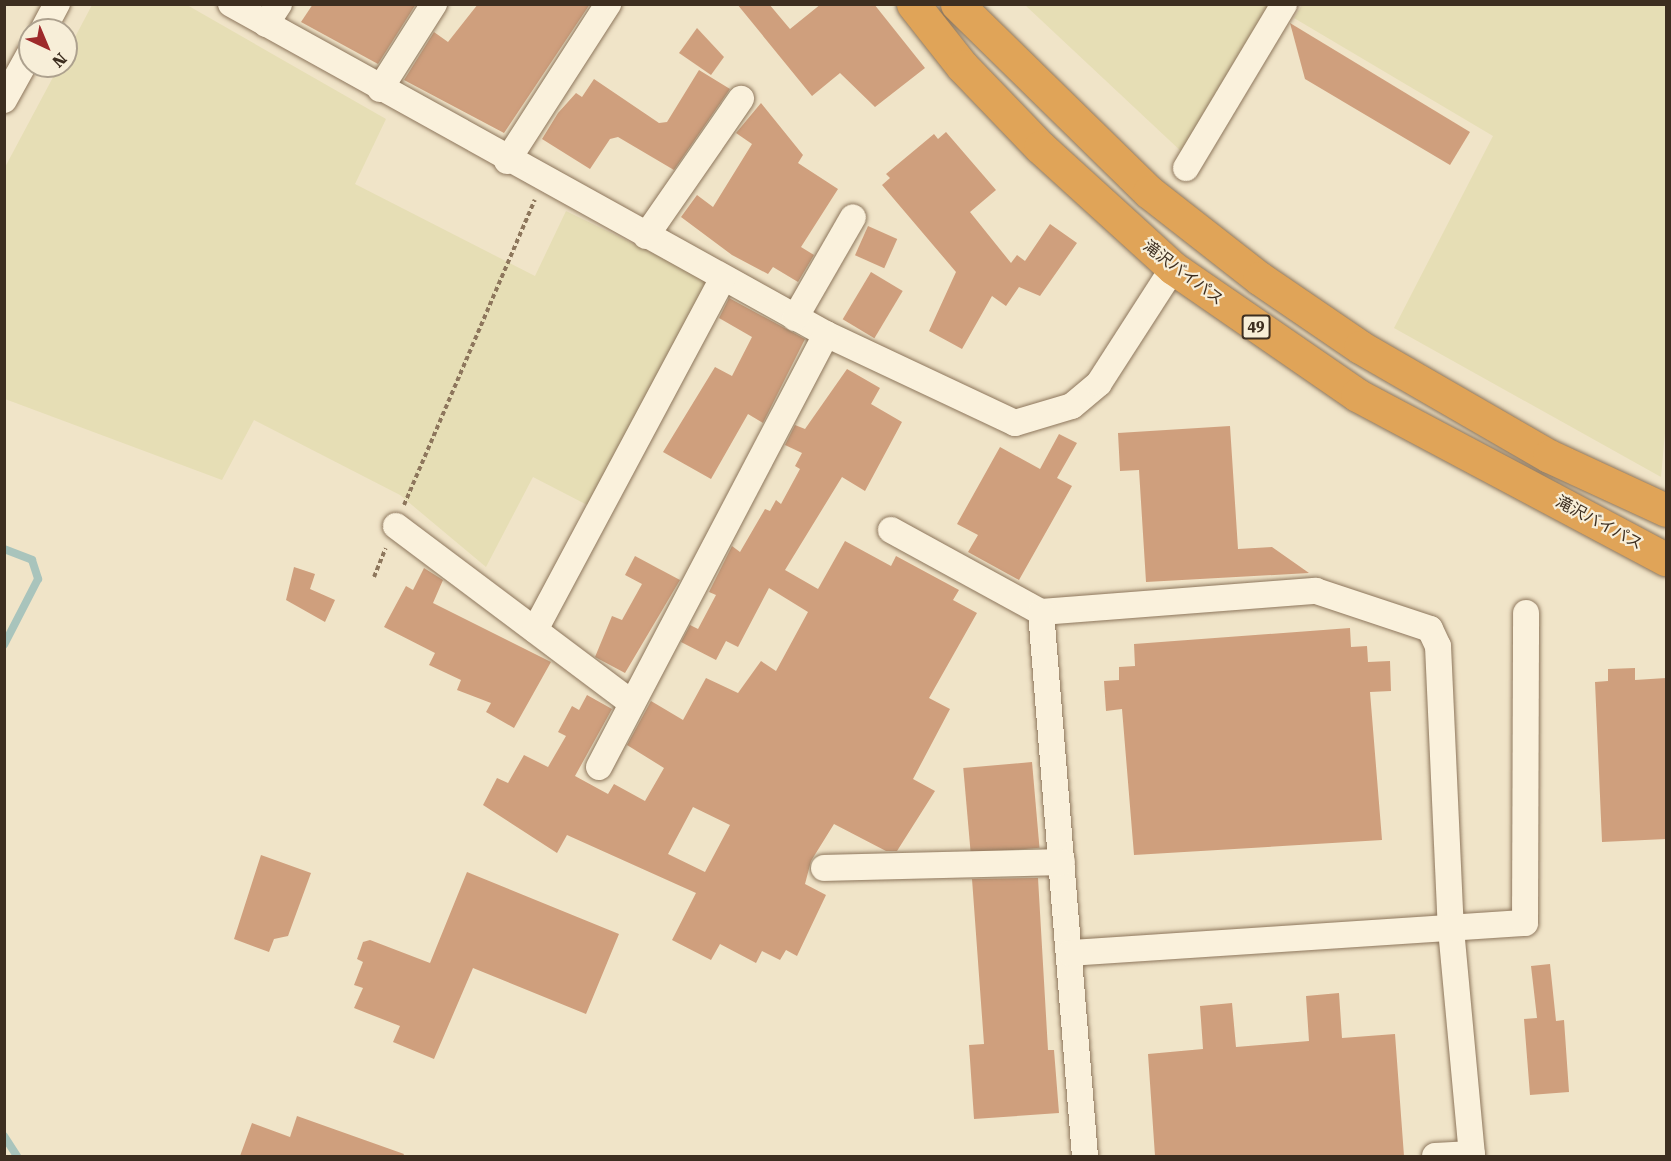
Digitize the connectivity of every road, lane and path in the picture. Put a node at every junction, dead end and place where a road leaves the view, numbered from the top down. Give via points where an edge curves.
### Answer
1 (57, 4) edge
2 (231, 4) edge
3 (434, 4) edge
4 (608, 4) edge
5 (913, 4) edge
6 (957, 4) edge
7 (1284, 4) edge
8 (273, 14) edge
9 (49, 18) edge
10 (18, 75) edge
11 (381, 89) junction
12 (741, 99) dead end
13 (4, 100) edge
14 (507, 161) junction
15 (1186, 168) dead end
16 (543, 180) junction
17 (852, 217) dead end
18 (646, 236) junction
19 (1173, 268) junction
20 (723, 279) junction
21 (795, 318) junction
22 (826, 334) junction
23 (1666, 510) edge
24 (396, 526) junction
25 (891, 530) dead end
26 (1666, 559) edge
27 (374, 577) dead end
28 (1041, 612) junction
29 (1526, 613) dead end
30 (535, 630) junction
31 (632, 703) junction
32 (599, 767) dead end
33 (1062, 862) junction
34 (824, 868) dead end
35 (1451, 928) junction
36 (1070, 953) junction
37 (1472, 1155) edge
38 (1086, 1156) edge
39 (1435, 1156) edge

1 - 9 street
2 - 8 street
3 - 11 street
4 - 14 street
5 - 19 highway, 滝沢バイパス / 49 via 962,66 1040,147
6 - 23 highway, 49 via 1149,192 1259,278 1360,347 1550,456
7 - 15 street
8 - 11 street
10 - 13 street
11 - 14 street
12 - 18 street
14 - 16 street
16 - 18 street
16 - 24 path
17 - 21 street
18 - 20 street
19 - 22 street via 1099,383 1072,406 1036,421 1015,423
19 - 26 highway, 滝沢バイパス / 49 via 1357,395
20 - 21 street
20 - 30 street
21 - 22 street
22 - 31 street
24 - 27 path
24 - 30 street
25 - 28 street
28 - 33 street
28 - 35 street via 1316,591 1430,629 1438,646
29 - 35 street via 1525,923
30 - 31 street
31 - 32 street
33 - 34 street
33 - 36 street
35 - 36 street
35 - 37 street
36 - 38 street
37 - 39 street

